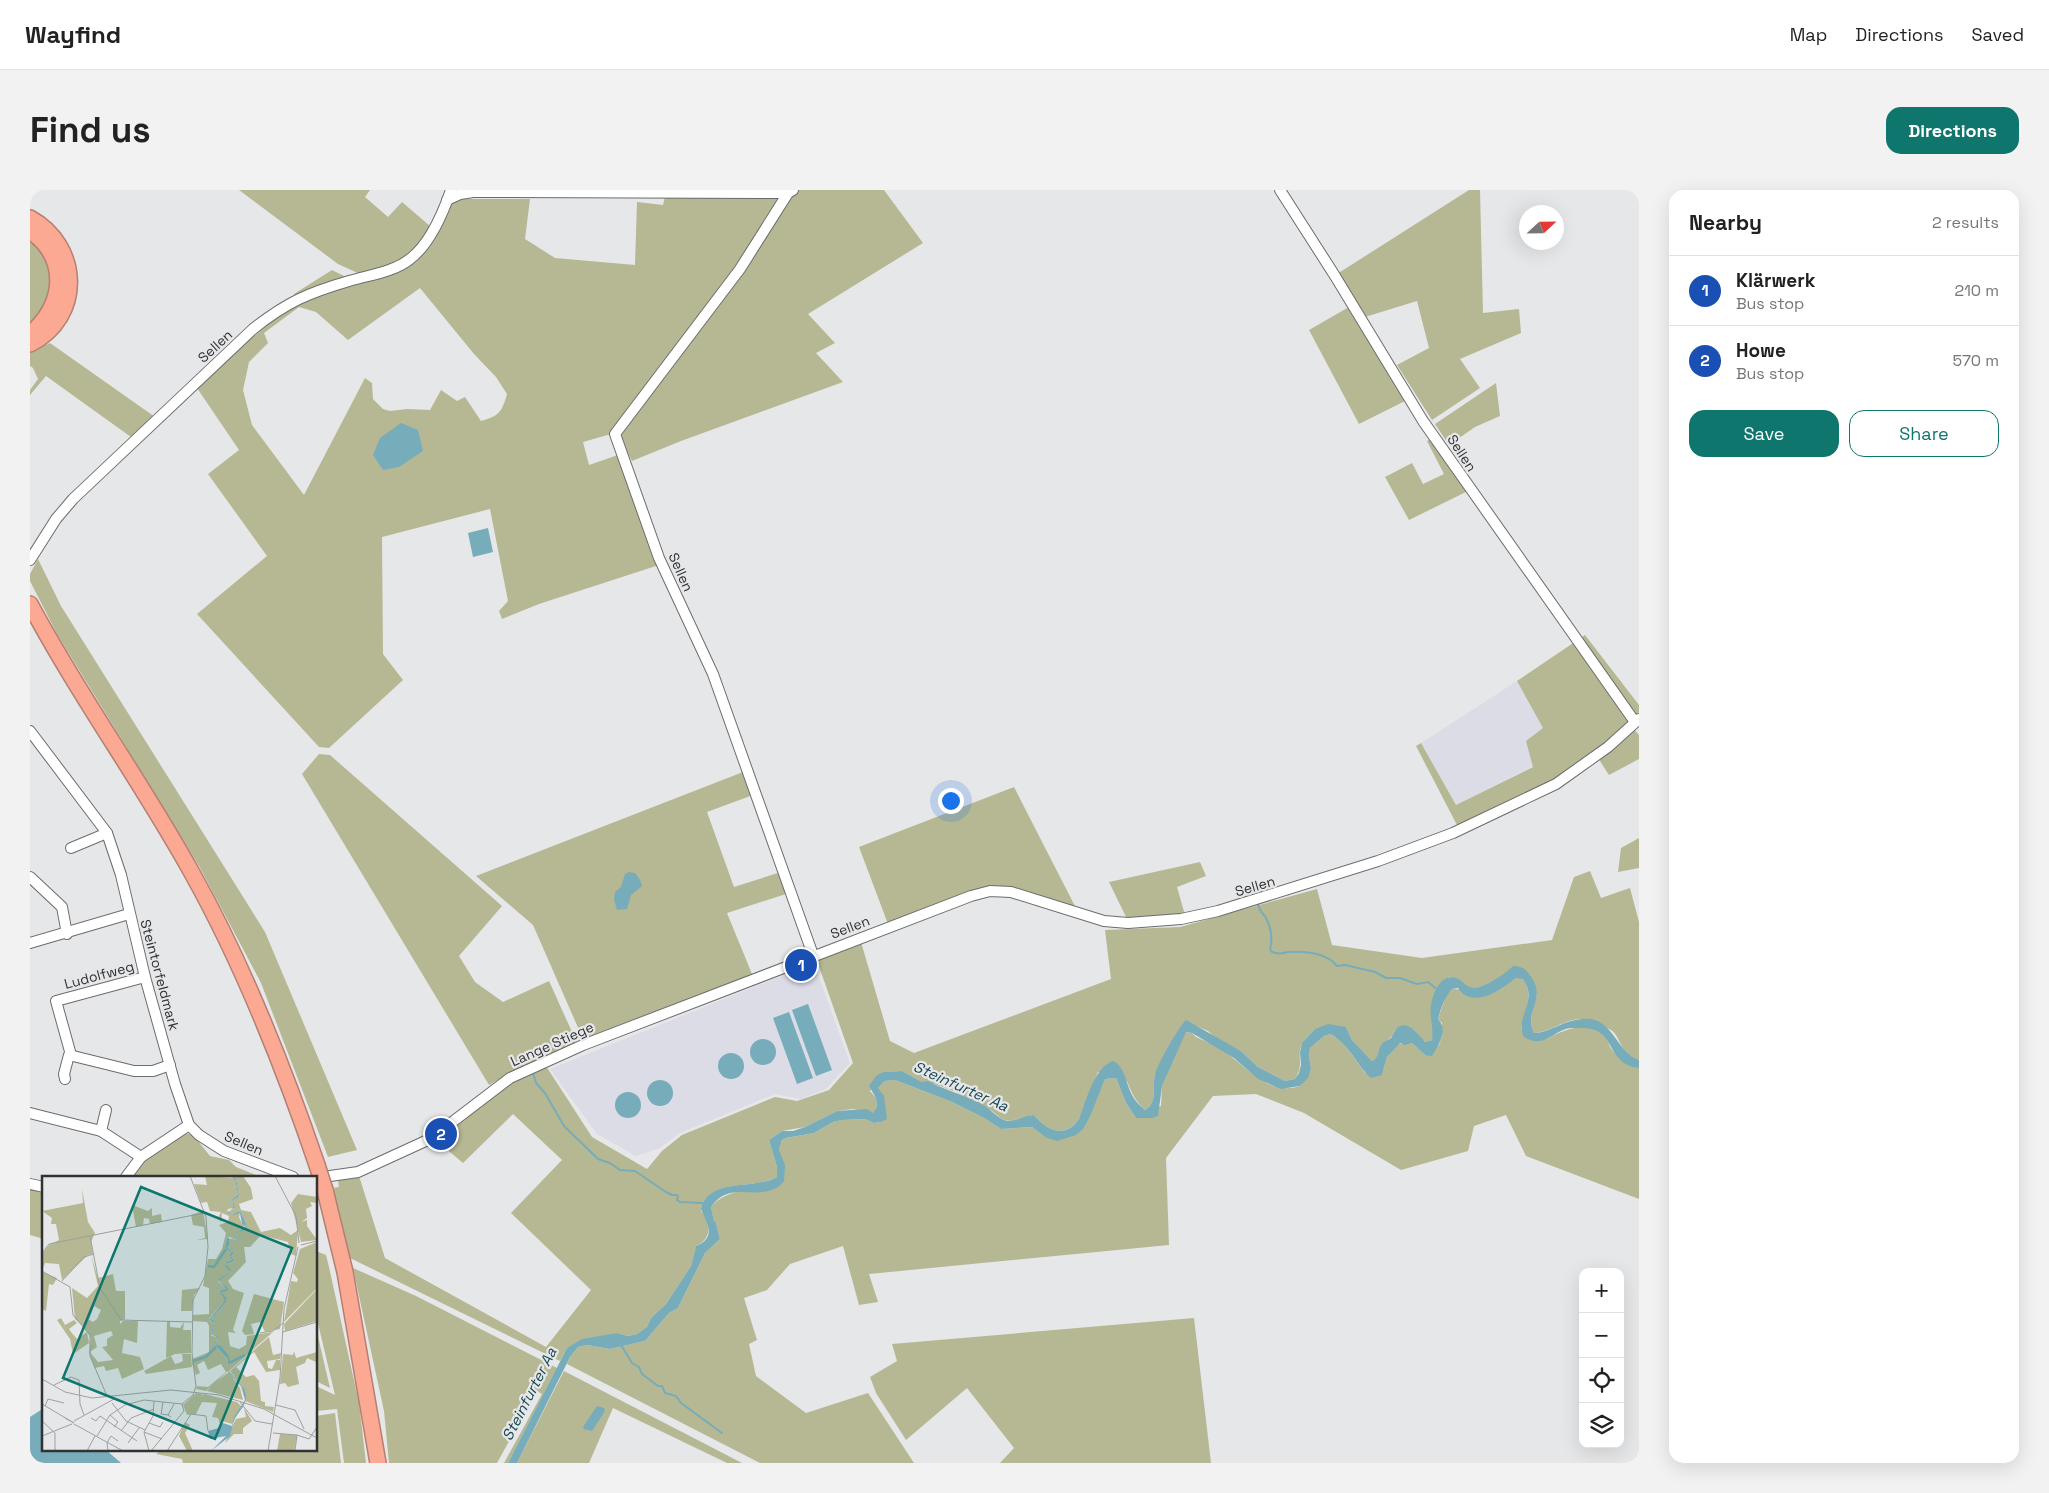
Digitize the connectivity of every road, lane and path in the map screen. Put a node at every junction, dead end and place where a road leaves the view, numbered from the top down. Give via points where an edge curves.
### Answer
1 (451, 190) edge
2 (1280, 190) edge
3 (790, 192) edge
4 (447, 200) junction
5 (30, 218) edge
6 (30, 231) edge
7 (30, 334) edge
8 (30, 344) edge
9 (30, 560) edge
10 (30, 604) edge
11 (30, 622) edge
12 (59, 655) junction
13 (1637, 720) edge
14 (30, 730) edge
15 (107, 833) junction
16 (71, 848) dead end
17 (30, 877) edge
18 (130, 914) junction
19 (67, 934) junction
20 (30, 943) edge
21 (813, 955) junction
22 (145, 977) junction
23 (71, 1055) junction
24 (170, 1065) junction
25 (65, 1079) dead end
26 (106, 1110) dead end
27 (30, 1113) edge
28 (189, 1125) junction
29 (100, 1131) junction
30 (141, 1157) junction
31 (127, 1176) edge
32 (290, 1176) edge
33 (319, 1178) edge
34 (377, 1458) edge

1 - 4 street, Sellen
2 - 13 street, Sellen via 1423,421
3 - 4 street, Sellen via 473,192
3 - 21 street, Sellen via 740,269 615,434 659,558 713,674
4 - 9 street, Sellen via 428,238 409,260 298,298 254,329 73,498
5 - 8 highway via 59,244 68,264 70,282 58,319 44,335
6 - 7 highway via 49,249 56,264 58,280 50,310
10 - 12 highway
11 - 12 highway
12 - 33 highway via 166,827 220,925 274,1047
13 - 21 street, Sellen via 1608,747 1556,784 1453,832 1400,854 1218,911 1173,920 1104,921 1010,892 990,891
14 - 15 street, Steintorfeldmark
15 - 16 street
15 - 18 street, Steintorfeldmark
17 - 19 street via 62,907
18 - 19 street
18 - 22 street, Steintorfeldmark
19 - 20 street
21 - 33 street, Lange Stiege via 583,1045 510,1078 430,1139 358,1172
22 - 23 street, Ludolfweg via 56,1001
22 - 24 street, Steintorfeldmark
23 - 24 street via 134,1071 153,1071
23 - 25 street, Ludolfweg
24 - 28 street, Steintorfeldmark
26 - 29 street
27 - 29 street
28 - 30 street
28 - 32 street, Sellen via 224,1151
29 - 30 street
30 - 31 street
33 - 34 highway via 339,1247

